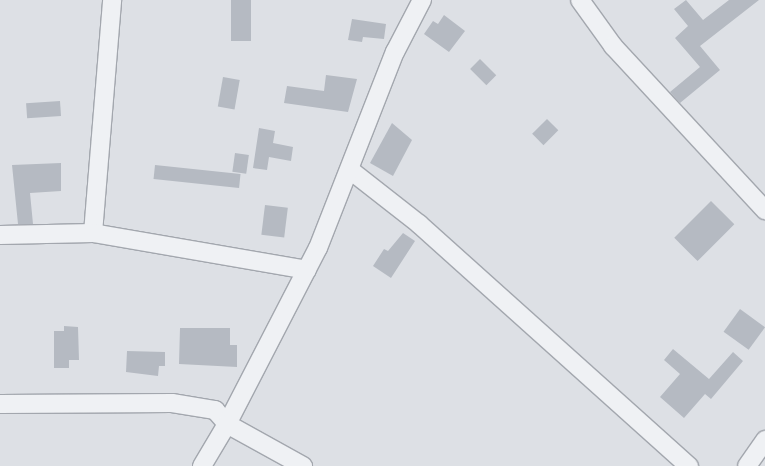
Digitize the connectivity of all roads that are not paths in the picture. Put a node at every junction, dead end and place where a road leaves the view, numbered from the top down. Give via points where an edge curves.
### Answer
1 (112, 0) edge
2 (422, 0) edge
3 (580, 0) edge
4 (350, 170) junction
5 (765, 210) edge
6 (93, 233) junction
7 (0, 235) edge
8 (307, 270) junction
9 (0, 404) edge
10 (227, 424) junction
11 (765, 440) edge
12 (202, 466) edge
13 (303, 466) edge
14 (689, 466) edge
15 (747, 466) edge

1 - 6 street
2 - 4 street via 394,52
3 - 5 street via 613,46
4 - 8 street
4 - 14 street via 419,224
6 - 7 street
6 - 8 street
8 - 10 street
9 - 10 street via 172,403 215,410
10 - 12 street
10 - 13 street
11 - 15 street

